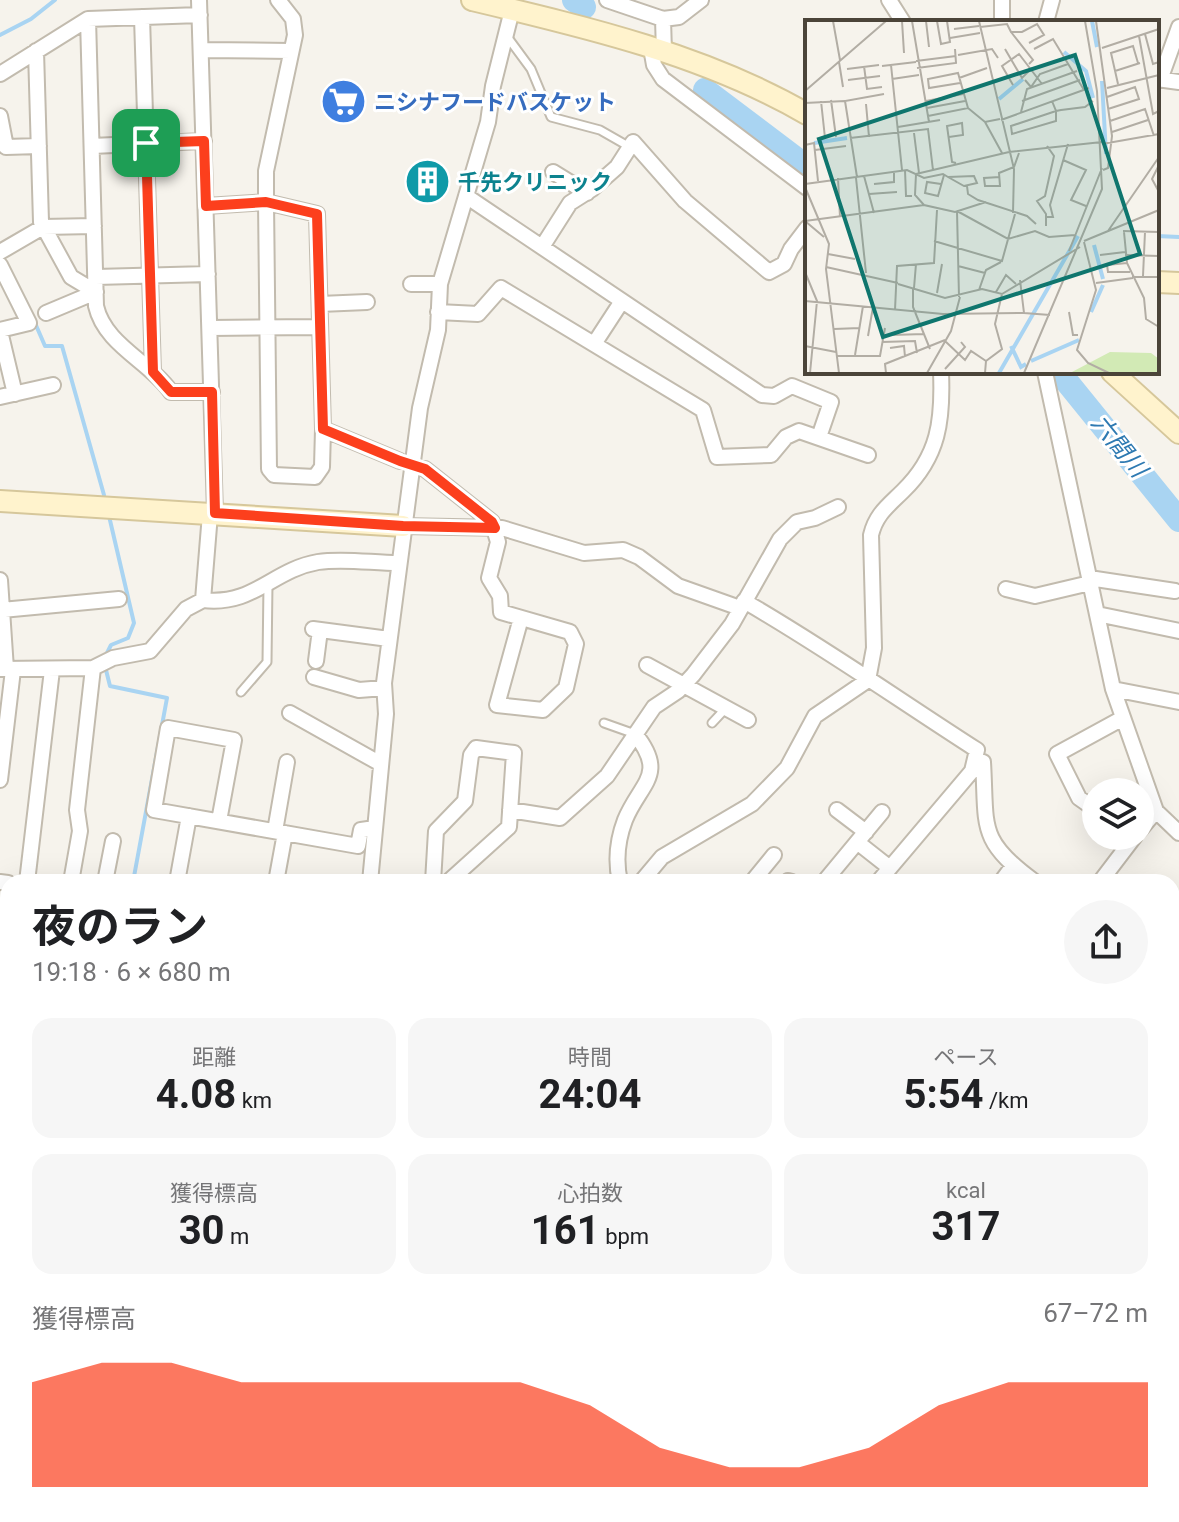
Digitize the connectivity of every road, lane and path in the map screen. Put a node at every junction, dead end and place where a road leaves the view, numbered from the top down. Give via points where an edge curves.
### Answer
1 (278, 0) edge
2 (472, 0) edge
3 (607, 0) edge
4 (701, 0) edge
5 (889, 0) edge
6 (1052, 0) edge
7 (519, 7) edge
8 (200, 8) edge
9 (142, 17) junction
10 (88, 19) junction
11 (663, 19) junction
12 (902, 20) edge
13 (1047, 20) edge
14 (1179, 27) edge
15 (506, 34) junction
16 (201, 50) junction
17 (658, 50) junction
18 (36, 51) junction
19 (291, 51) junction
20 (0, 74) edge
21 (1159, 77) edge
22 (1159, 80) edge
23 (1179, 82) edge
24 (805, 113) edge
25 (0, 116) edge
26 (204, 141) junction
27 (146, 143) junction
28 (39, 146) junction
29 (92, 146) junction
30 (628, 146) junction
31 (553, 172) dead end
32 (805, 186) edge
33 (587, 193) junction
34 (466, 196) junction
35 (266, 202) junction
36 (206, 206) junction
37 (94, 226) junction
38 (43, 227) junction
39 (805, 231) edge
40 (542, 247) junction
41 (1, 256) edge
42 (208, 274) junction
43 (150, 275) junction
44 (1159, 282) edge
45 (1179, 283) edge
46 (96, 284) junction
47 (411, 284) dead end
48 (440, 284) junction
49 (622, 301) junction
50 (367, 302) dead end
51 (320, 304) junction
52 (438, 312) junction
53 (46, 313) dead end
54 (267, 327) junction
55 (320, 327) junction
56 (210, 328) junction
57 (0, 330) edge
58 (594, 344) junction
59 (153, 372) junction
60 (941, 374) edge
61 (1044, 374) edge
62 (1114, 374) edge
63 (53, 385) dead end
64 (212, 392) junction
65 (8, 395) edge
66 (323, 429) junction
67 (1179, 433) edge
68 (819, 437) junction
69 (868, 455) dead end
70 (400, 461) joint
71 (425, 469) joint
72 (0, 501) edge
73 (838, 507) dead end
74 (213, 513) junction
75 (403, 526) junction
76 (495, 528) junction
77 (398, 563) junction
78 (0, 580) edge
79 (1089, 581) junction
80 (268, 583) junction
81 (1006, 589) dead end
82 (1175, 591) dead end
83 (119, 599) dead end
84 (203, 600) junction
85 (742, 605) junction
86 (2, 610) junction
87 (1097, 614) junction
88 (521, 618) junction
89 (1179, 631) edge
90 (389, 639) junction
91 (316, 661) dead end
92 (647, 665) dead end
93 (93, 668) junction
94 (7, 669) edge
95 (52, 670) junction
96 (314, 677) dead end
97 (868, 680) junction
98 (683, 685) junction
99 (384, 688) junction
100 (1113, 689) junction
101 (241, 692) dead end
102 (1179, 702) edge
103 (726, 708) junction
104 (290, 713) dead end
105 (1123, 718) junction
106 (748, 720) dead end
107 (604, 723) dead end
108 (712, 723) dead end
109 (635, 734) junction
110 (975, 759) junction
111 (287, 762) dead end
112 (381, 764) junction
113 (0, 780) edge
114 (1082, 800) edge
115 (510, 810) junction
116 (837, 810) dead end
117 (1156, 811) junction
118 (882, 812) dead end
119 (1154, 813) edge
120 (189, 816) junction
121 (219, 821) junction
122 (375, 828) junction
123 (280, 832) junction
124 (1179, 833) edge
125 (861, 837) junction
126 (113, 841) dead end
127 (1124, 850) edge
128 (774, 855) dead end
129 (1013, 866) junction
130 (890, 868) junction
131 (28, 874) edge
132 (72, 874) edge
133 (107, 874) edge
134 (178, 874) edge
135 (277, 874) edge
136 (371, 874) edge
137 (433, 874) edge
138 (457, 874) edge
139 (619, 874) edge
140 (648, 874) edge
141 (759, 874) edge
142 (831, 874) edge
143 (885, 874) edge
144 (1007, 874) edge
145 (1024, 874) edge
146 (1106, 874) edge

1 - 19 street via 293,19
2 - 7 street
3 - 11 street
4 - 11 street via 679,17
5 - 12 street
6 - 13 street
7 - 15 street
7 - 17 street
8 - 9 street
8 - 16 street
9 - 10 street
9 - 27 street
10 - 18 street
10 - 29 street
11 - 17 street
14 - 21 street
15 - 30 lane via 531,69 551,117 614,135
15 - 34 street
16 - 19 street
16 - 26 street
17 - 24 street via 726,72
17 - 32 street via 654,65 663,79
18 - 20 street
18 - 28 street
19 - 35 street via 266,171
22 - 23 street
25 - 28 street via 6,147
26 - 27 street
26 - 36 street
27 - 29 street
27 - 43 street
28 - 38 street
29 - 37 street
30 - 33 street via 617,167
30 - 39 street via 633,142 639,147 685,201 769,272 784,264
31 - 33 street
33 - 40 street via 570,203
34 - 40 street
34 - 48 street
35 - 36 street
35 - 51 street via 317,214
35 - 54 street
36 - 42 street
37 - 38 street
37 - 46 street
38 - 41 street
38 - 46 street via 71,277
40 - 49 street
41 - 57 street via 29,323
42 - 43 street
42 - 56 street
43 - 46 street
43 - 59 street
44 - 45 street
46 - 53 street
46 - 59 street via 99,319
47 - 48 street
48 - 52 street
49 - 58 street
49 - 68 street via 762,395 774,396 792,386 831,402
50 - 51 street
51 - 55 street
52 - 58 street via 478,314 501,288
52 - 75 street
54 - 55 street
54 - 56 street
54 - 66 street via 269,469 274,475 315,477 322,467
55 - 66 street
56 - 64 street
57 - 65 street
58 - 68 street via 703,410 717,457 771,455 799,431
59 - 64 street via 171,392
60 - 97 street via 942,410 929,456 874,520 874,648
61 - 79 street
62 - 67 street
63 - 65 street
64 - 74 street
66 - 70 street
68 - 69 street
70 - 71 lane, bridge
71 - 76 street
72 - 74 street
73 - 85 street via 797,522 780,539
74 - 75 street
74 - 84 street
75 - 76 street
75 - 77 street
76 - 85 street via 584,553 623,550 678,586
76 - 88 street via 498,542 489,578 500,596 501,612
77 - 80 street via 319,562
77 - 90 street
78 - 86 street
79 - 81 street via 1035,596
79 - 82 street
79 - 87 street
80 - 84 street via 237,600
80 - 101 lane via 267,662
83 - 86 street
84 - 93 street via 186,609 150,651
85 - 97 street via 813,641
85 - 98 street
86 - 94 street
87 - 89 street
87 - 100 street
88 - 88 street via 570,632 576,644 566,688 543,710 497,705
90 - 91 street via 316,629
90 - 99 street
92 - 98 street
93 - 95 street
93 - 132 street
94 - 95 street
94 - 113 street
95 - 131 street
96 - 99 street via 359,690
97 - 110 street via 977,750
97 - 140 street via 815,716 787,768 752,804 662,857
98 - 103 street
98 - 109 street via 654,707
99 - 112 street
100 - 102 street
100 - 105 street
103 - 106 street
103 - 108 lane
104 - 112 street
105 - 114 street via 1057,754
105 - 117 street
107 - 109 lane
109 - 115 street via 607,776 560,818
109 - 139 street via 646,748 650,774 618,842
110 - 129 street via 983,762 990,837
110 - 130 street via 972,771
111 - 123 street
112 - 122 street
115 - 137 street via 514,753 476,748 465,801 436,831
115 - 138 street via 509,827
116 - 125 street
117 - 119 street
117 - 124 street
118 - 125 street
120 - 121 street
120 - 121 street via 154,810 168,728 234,740
120 - 134 street
121 - 123 street
122 - 123 street via 361,830 358,846
122 - 136 street
123 - 135 street
125 - 130 street
125 - 142 street
126 - 133 street
127 - 146 street
128 - 141 street
129 - 144 street
129 - 145 street
130 - 143 street

